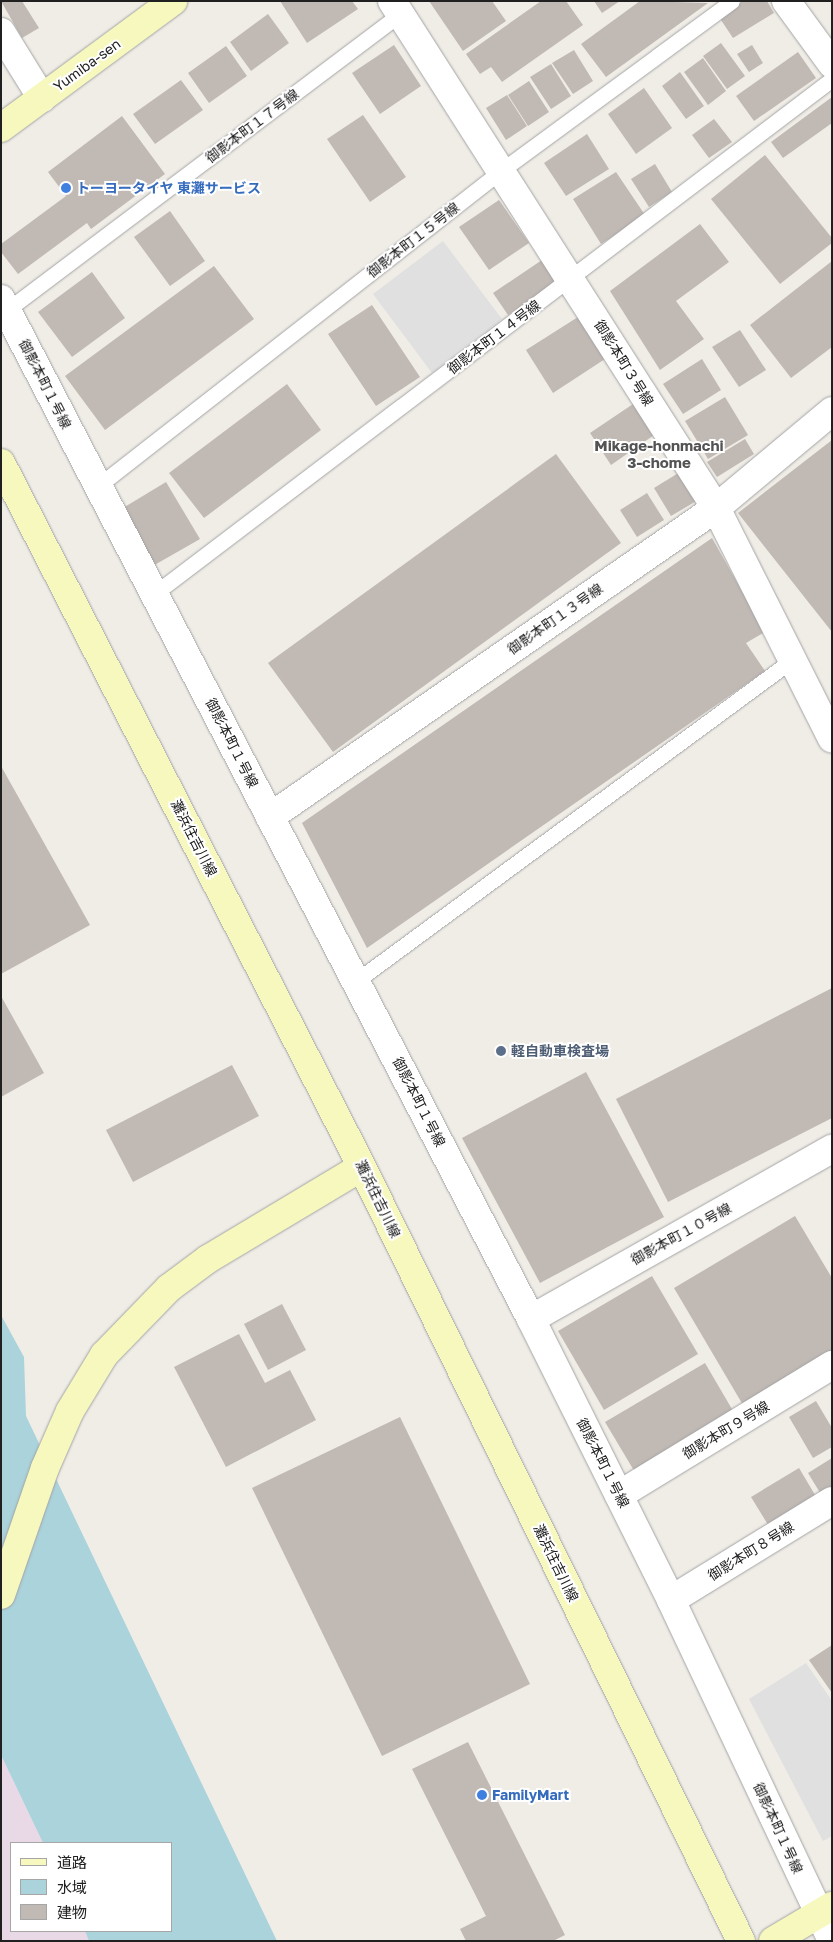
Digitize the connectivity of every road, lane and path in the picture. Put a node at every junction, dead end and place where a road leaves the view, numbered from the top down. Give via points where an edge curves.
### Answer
1 (173, 1) edge
2 (732, 1) edge
3 (786, 1) edge
4 (397, 6) edge
5 (1, 32) edge
6 (832, 64) edge
7 (832, 79) edge
8 (42, 98) junction
9 (1, 128) edge
10 (502, 170) junction
11 (571, 278) junction
12 (4, 305) edge
13 (832, 411) edge
14 (1, 464) edge
15 (98, 486) junction
16 (716, 508) junction
17 (154, 594) junction
18 (792, 660) junction
19 (832, 740) edge
20 (270, 817) junction
21 (356, 981) junction
22 (832, 1149) edge
23 (362, 1166) junction
24 (531, 1319) junction
25 (832, 1365) edge
26 (619, 1495) junction
27 (832, 1501) edge
28 (1, 1595) edge
29 (670, 1600) junction
30 (826, 1910) edge
31 (734, 1935) edge
32 (773, 1941) edge
33 (832, 1941) edge

1 - 8 street, Yumiba-sen
2 - 10 lane, 御影本町１５号線
3 - 6 street
4 - 10 street, 御影本町３号線
4 - 12 lane, 御影本町１７号線
5 - 8 street
7 - 11 lane, 御影本町１４号線
8 - 9 street, Yumiba-sen
10 - 11 street, 御影本町３号線
10 - 15 lane, 御影本町１５号線
11 - 16 street, 御影本町３号線
11 - 17 lane, 御影本町１４号線
12 - 15 street, 御影本町１号線
13 - 16 street, 御影本町１３号線
14 - 23 street, 灘浜住吉川線
15 - 17 street, 御影本町１号線
16 - 18 street, 御影本町３号線
16 - 20 street, 御影本町１３号線
17 - 20 street, 御影本町１号線
18 - 19 street, 御影本町３号線
18 - 21 lane
20 - 21 street, 御影本町１号線
21 - 24 street, 御影本町１号線
22 - 24 street, 御影本町１０号線
23 - 28 street via 208,1259 170,1288 104,1355 70,1411 45,1468
23 - 31 street, 灘浜住吉川線
24 - 26 street, 御影本町１号線
25 - 26 street, 御影本町９号線
26 - 29 street, 御影本町１号線
27 - 29 street, 御影本町８号線
29 - 30 street, 御影本町１号線
30 - 32 street
30 - 33 street, 御影本町１号線

